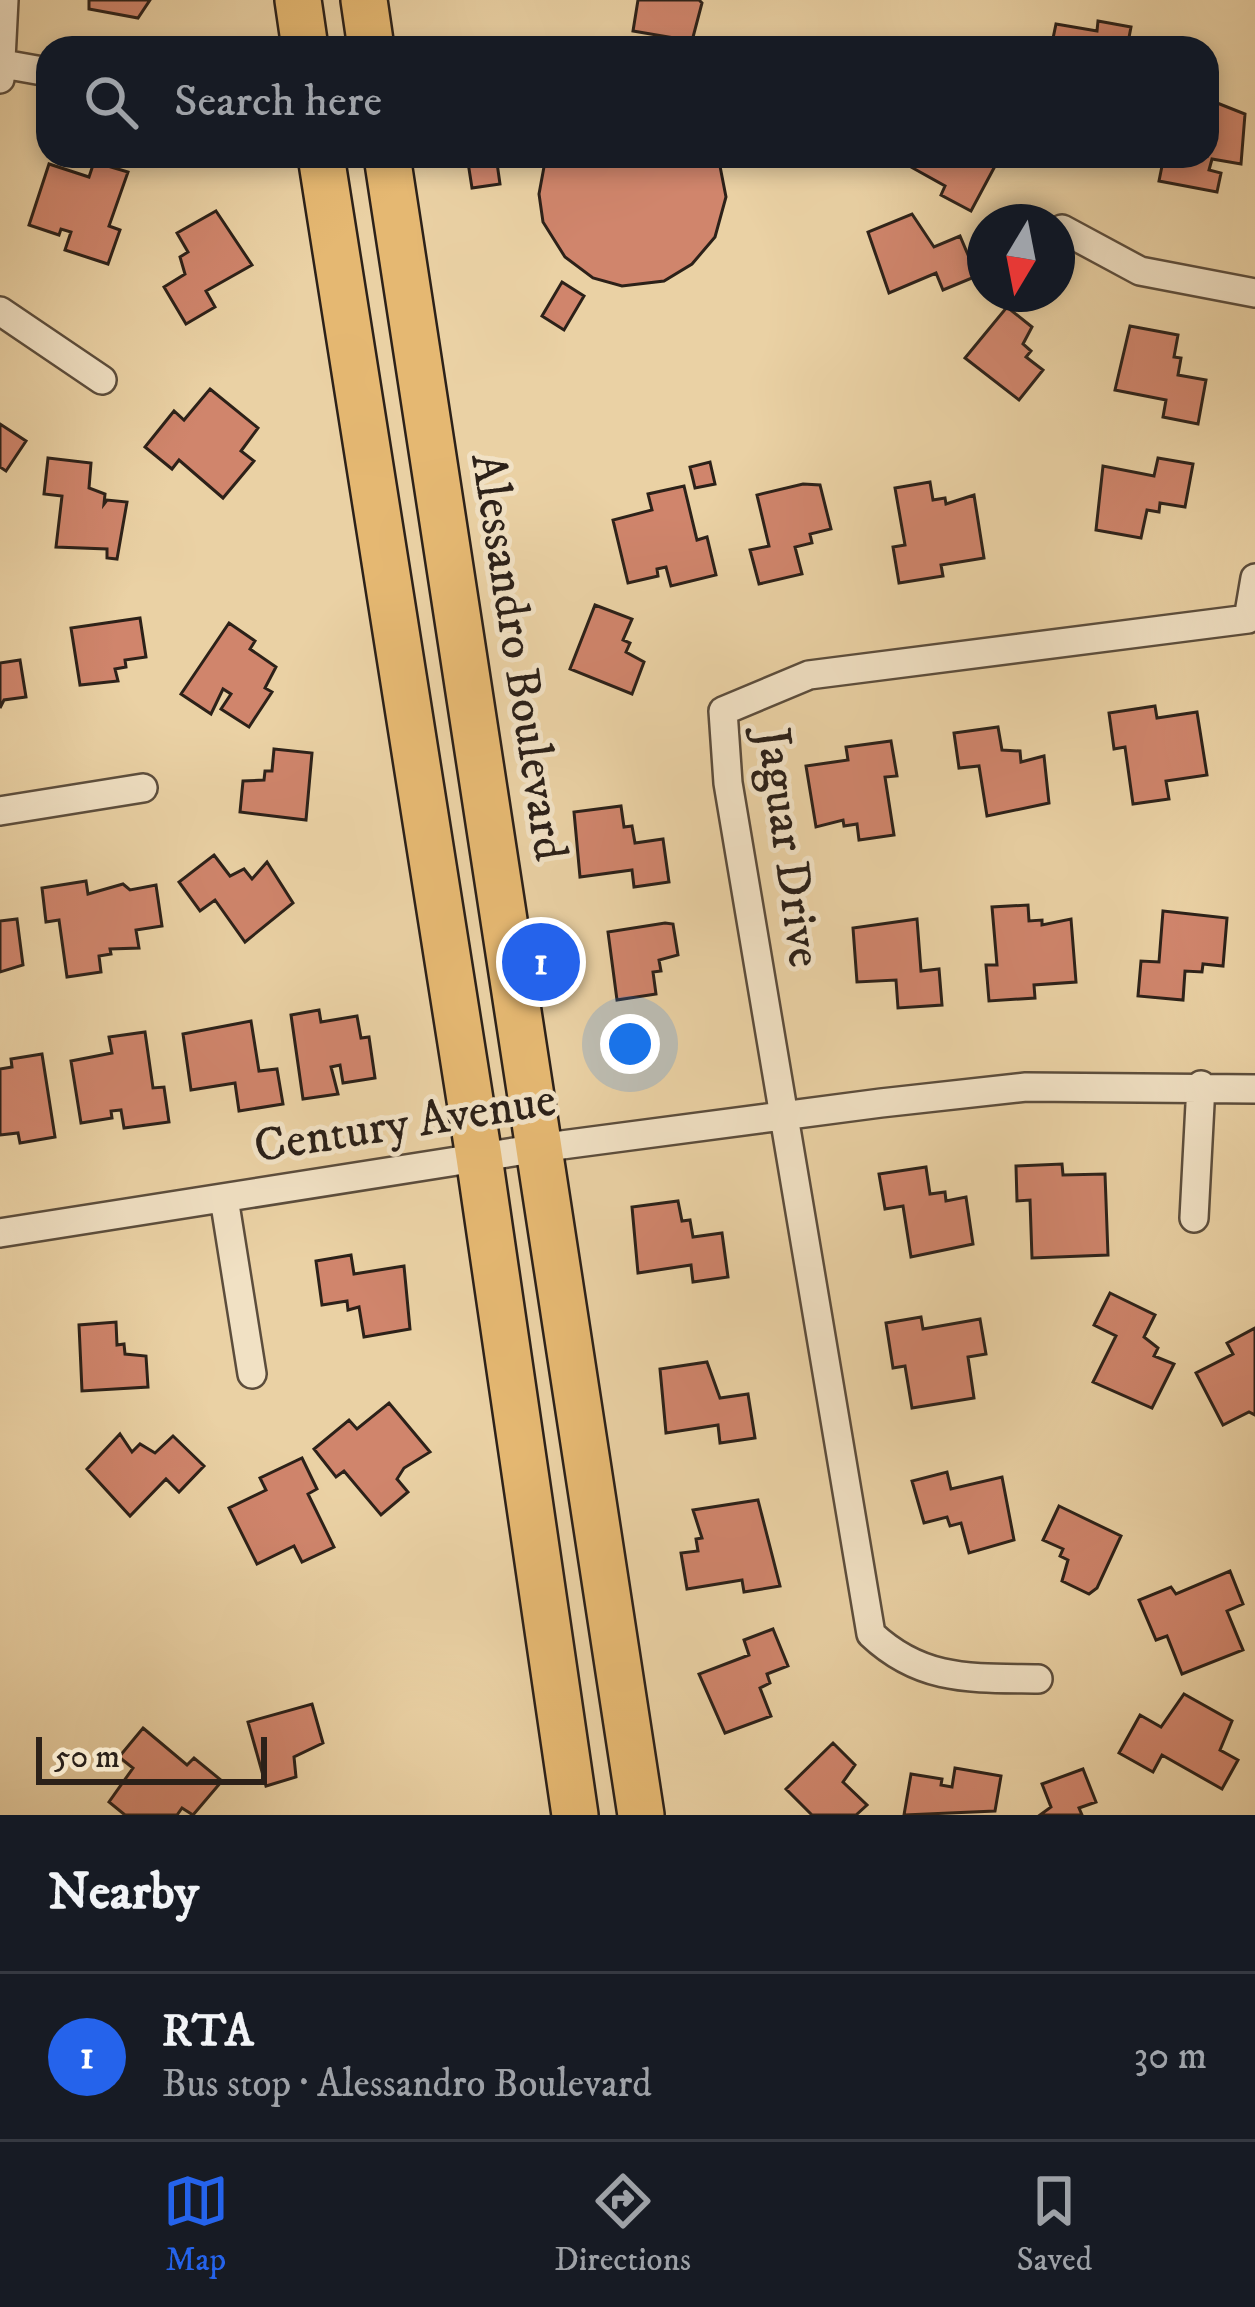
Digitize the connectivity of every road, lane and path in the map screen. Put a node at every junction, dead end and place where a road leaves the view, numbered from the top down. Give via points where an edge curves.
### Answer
1 (4, 0) edge
2 (298, 0) edge
3 (364, 0) edge
4 (303, 36) edge
5 (369, 36) edge
6 (2, 71) edge
7 (36, 72) edge
8 (323, 168) edge
9 (389, 168) edge
10 (1075, 236) edge
11 (1255, 293) edge
12 (0, 310) edge
13 (102, 380) dead end
14 (1255, 578) edge
15 (142, 788) dead end
16 (0, 811) edge
17 (1201, 1084) junction
18 (1255, 1089) edge
19 (784, 1119) junction
20 (539, 1148) junction
21 (479, 1157) junction
22 (224, 1198) junction
23 (1194, 1218) dead end
24 (0, 1233) edge
25 (252, 1374) dead end
26 (1038, 1679) dead end
27 (574, 1815) edge
28 (641, 1815) edge

1 - 6 street
2 - 4 main road
3 - 5 main road
6 - 7 street
8 - 21 main road
9 - 20 main road, Alessandro Boulevard
10 - 11 street via 1141,271
12 - 13 street
14 - 19 street, Jaguar Drive via 1248,619 809,675 723,711
15 - 16 street
17 - 18 street, Century Avenue
17 - 19 street, Century Avenue via 1026,1087
17 - 23 street
19 - 20 street, Century Avenue
19 - 26 street, Jaguar Drive via 871,1634 902,1663 965,1678
20 - 21 street, Century Avenue
20 - 28 main road, Alessandro Boulevard
21 - 22 street, Century Avenue
21 - 27 main road
22 - 24 street, Century Avenue
22 - 25 street

